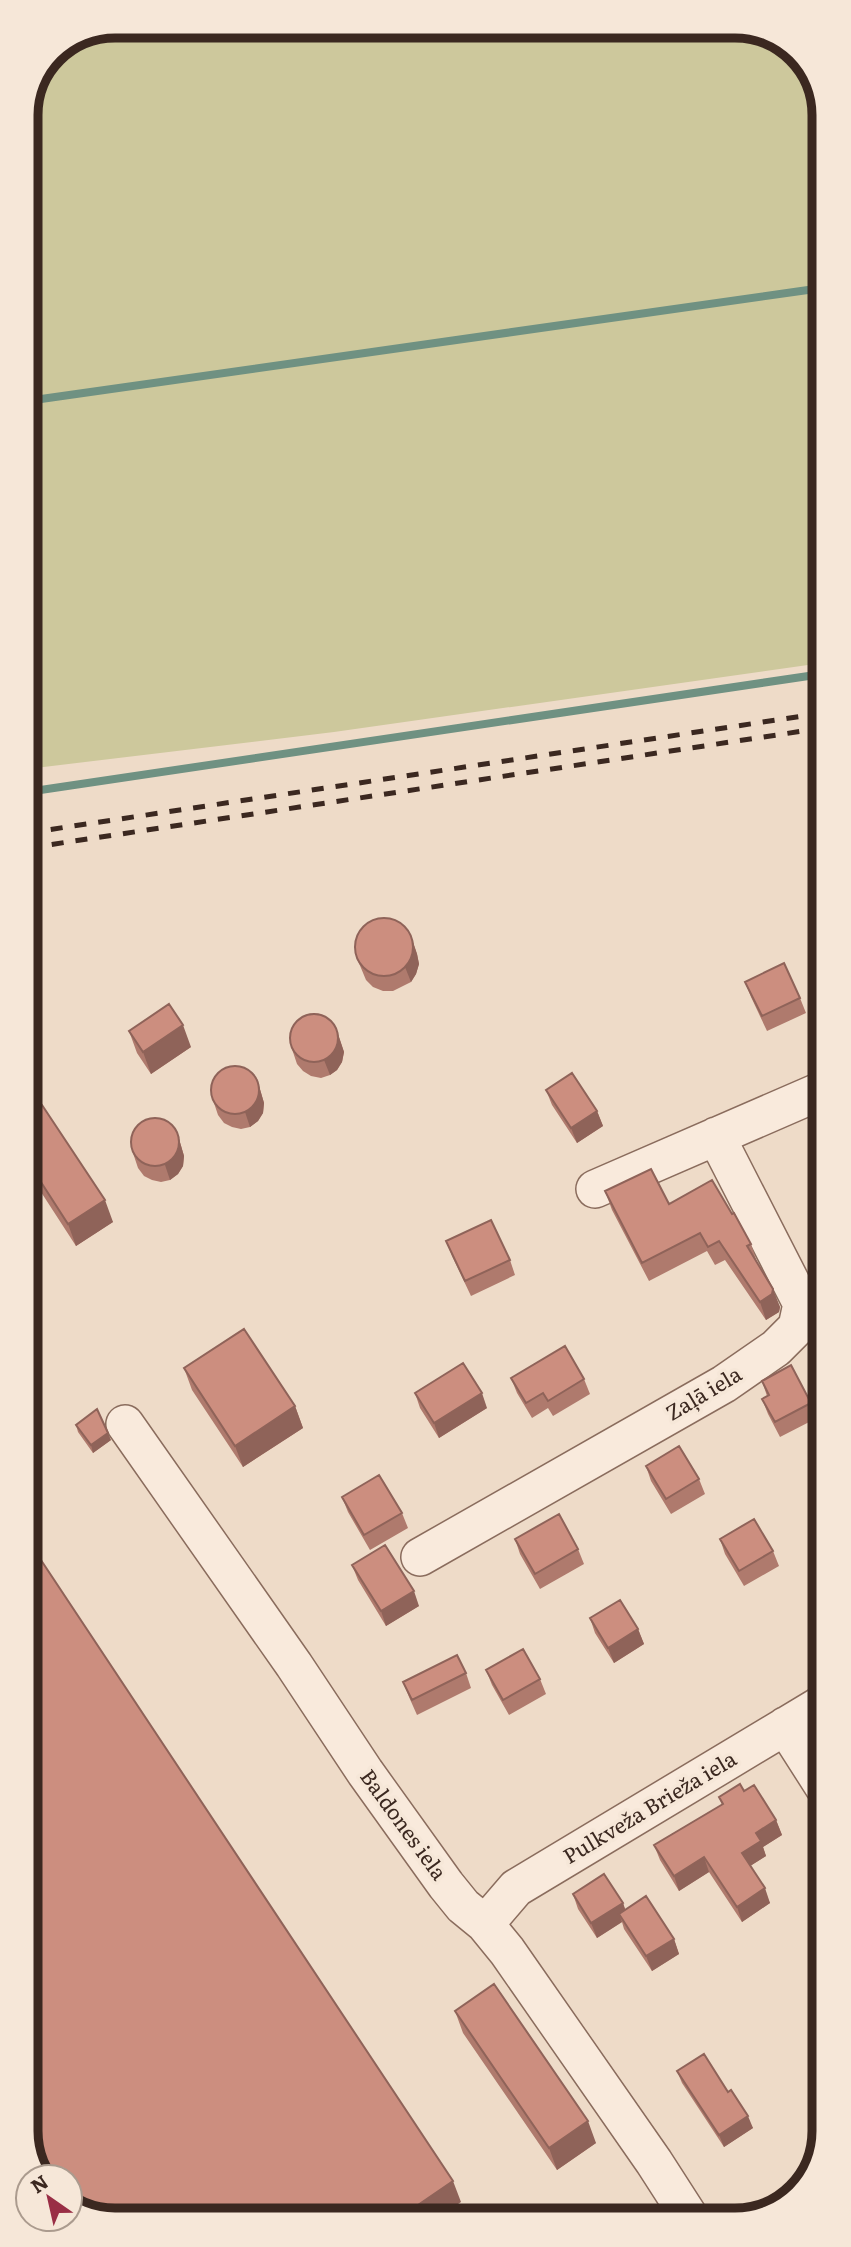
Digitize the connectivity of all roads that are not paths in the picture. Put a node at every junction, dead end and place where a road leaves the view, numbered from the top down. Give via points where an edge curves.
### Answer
1 (812, 1095) edge
2 (716, 1136) junction
3 (595, 1189) dead end
4 (125, 1424) dead end
5 (419, 1557) dead end
6 (812, 1710) edge
7 (786, 1726) junction
8 (812, 1768) edge
9 (485, 1924) junction
10 (684, 2208) edge

1 - 2 street
2 - 3 street
2 - 5 street, Zaļā iela via 802,1304 797,1327 776,1349 724,1384
4 - 9 street, Baldones iela via 446,1885
6 - 7 street, Pulkveža Brieža iela
7 - 8 street
7 - 9 street, Pulkveža Brieža iela via 516,1888
9 - 10 street, Baldones iela

